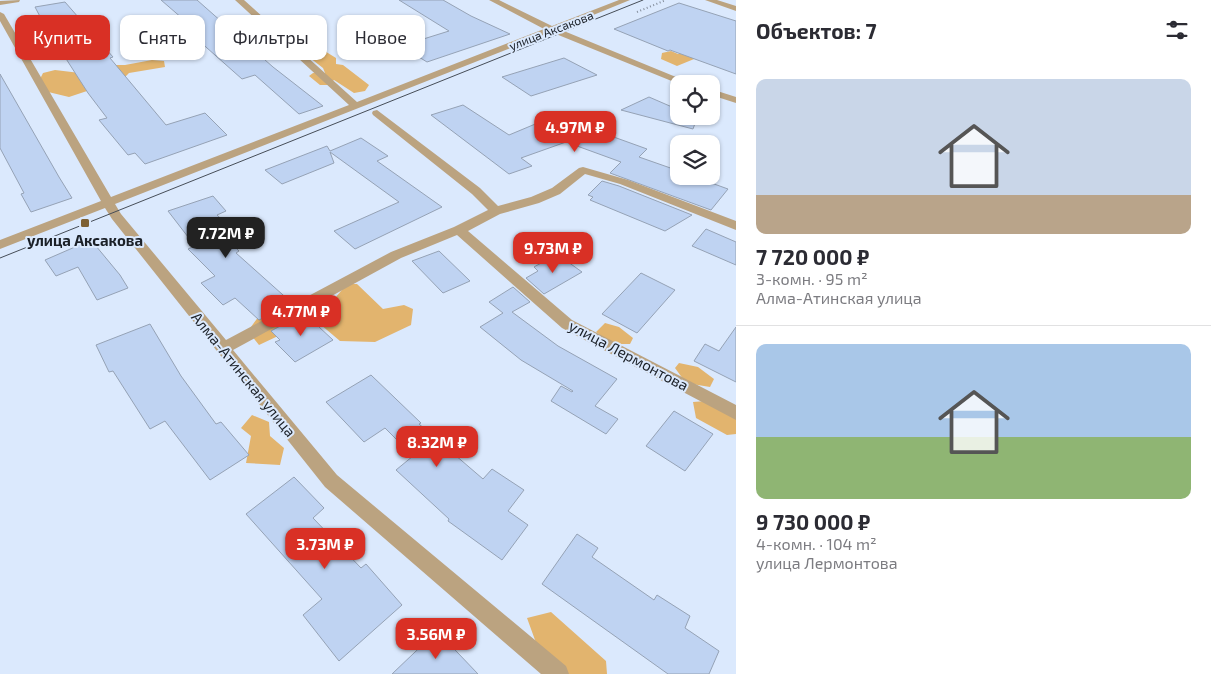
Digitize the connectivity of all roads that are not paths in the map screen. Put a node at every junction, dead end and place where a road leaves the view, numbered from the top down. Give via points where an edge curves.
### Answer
1 (16, 0) edge
2 (239, 0) edge
3 (492, 0) edge
4 (626, 0) edge
5 (709, 0) edge
6 (0, 3) edge
7 (736, 9) edge
8 (0, 14) edge
9 (551, 29) junction
10 (670, 77) edge
11 (720, 95) edge
12 (736, 100) edge
13 (356, 106) junction
14 (377, 113) dead end
15 (109, 203) junction
16 (496, 211) junction
17 (736, 226) edge
18 (459, 230) junction
19 (0, 245) edge
20 (224, 348) junction
21 (736, 413) edge
22 (558, 674) edge

1 - 6 street
2 - 13 street
3 - 9 street
4 - 9 street, улица Аксакова
5 - 7 street
8 - 15 street, Алма-Атинская улица
9 - 10 street
9 - 13 street, улица Аксакова
11 - 12 street
13 - 15 street, улица Аксакова
14 - 16 street via 476,190
15 - 19 street, улица Аксакова
15 - 20 street, Алма-Атинская улица via 116,216
16 - 17 street via 556,191 583,170 624,182
16 - 18 street
18 - 20 street via 396,255
18 - 21 street, улица Лермонтова via 568,324
20 - 22 street, Алма-Атинская улица via 331,481

